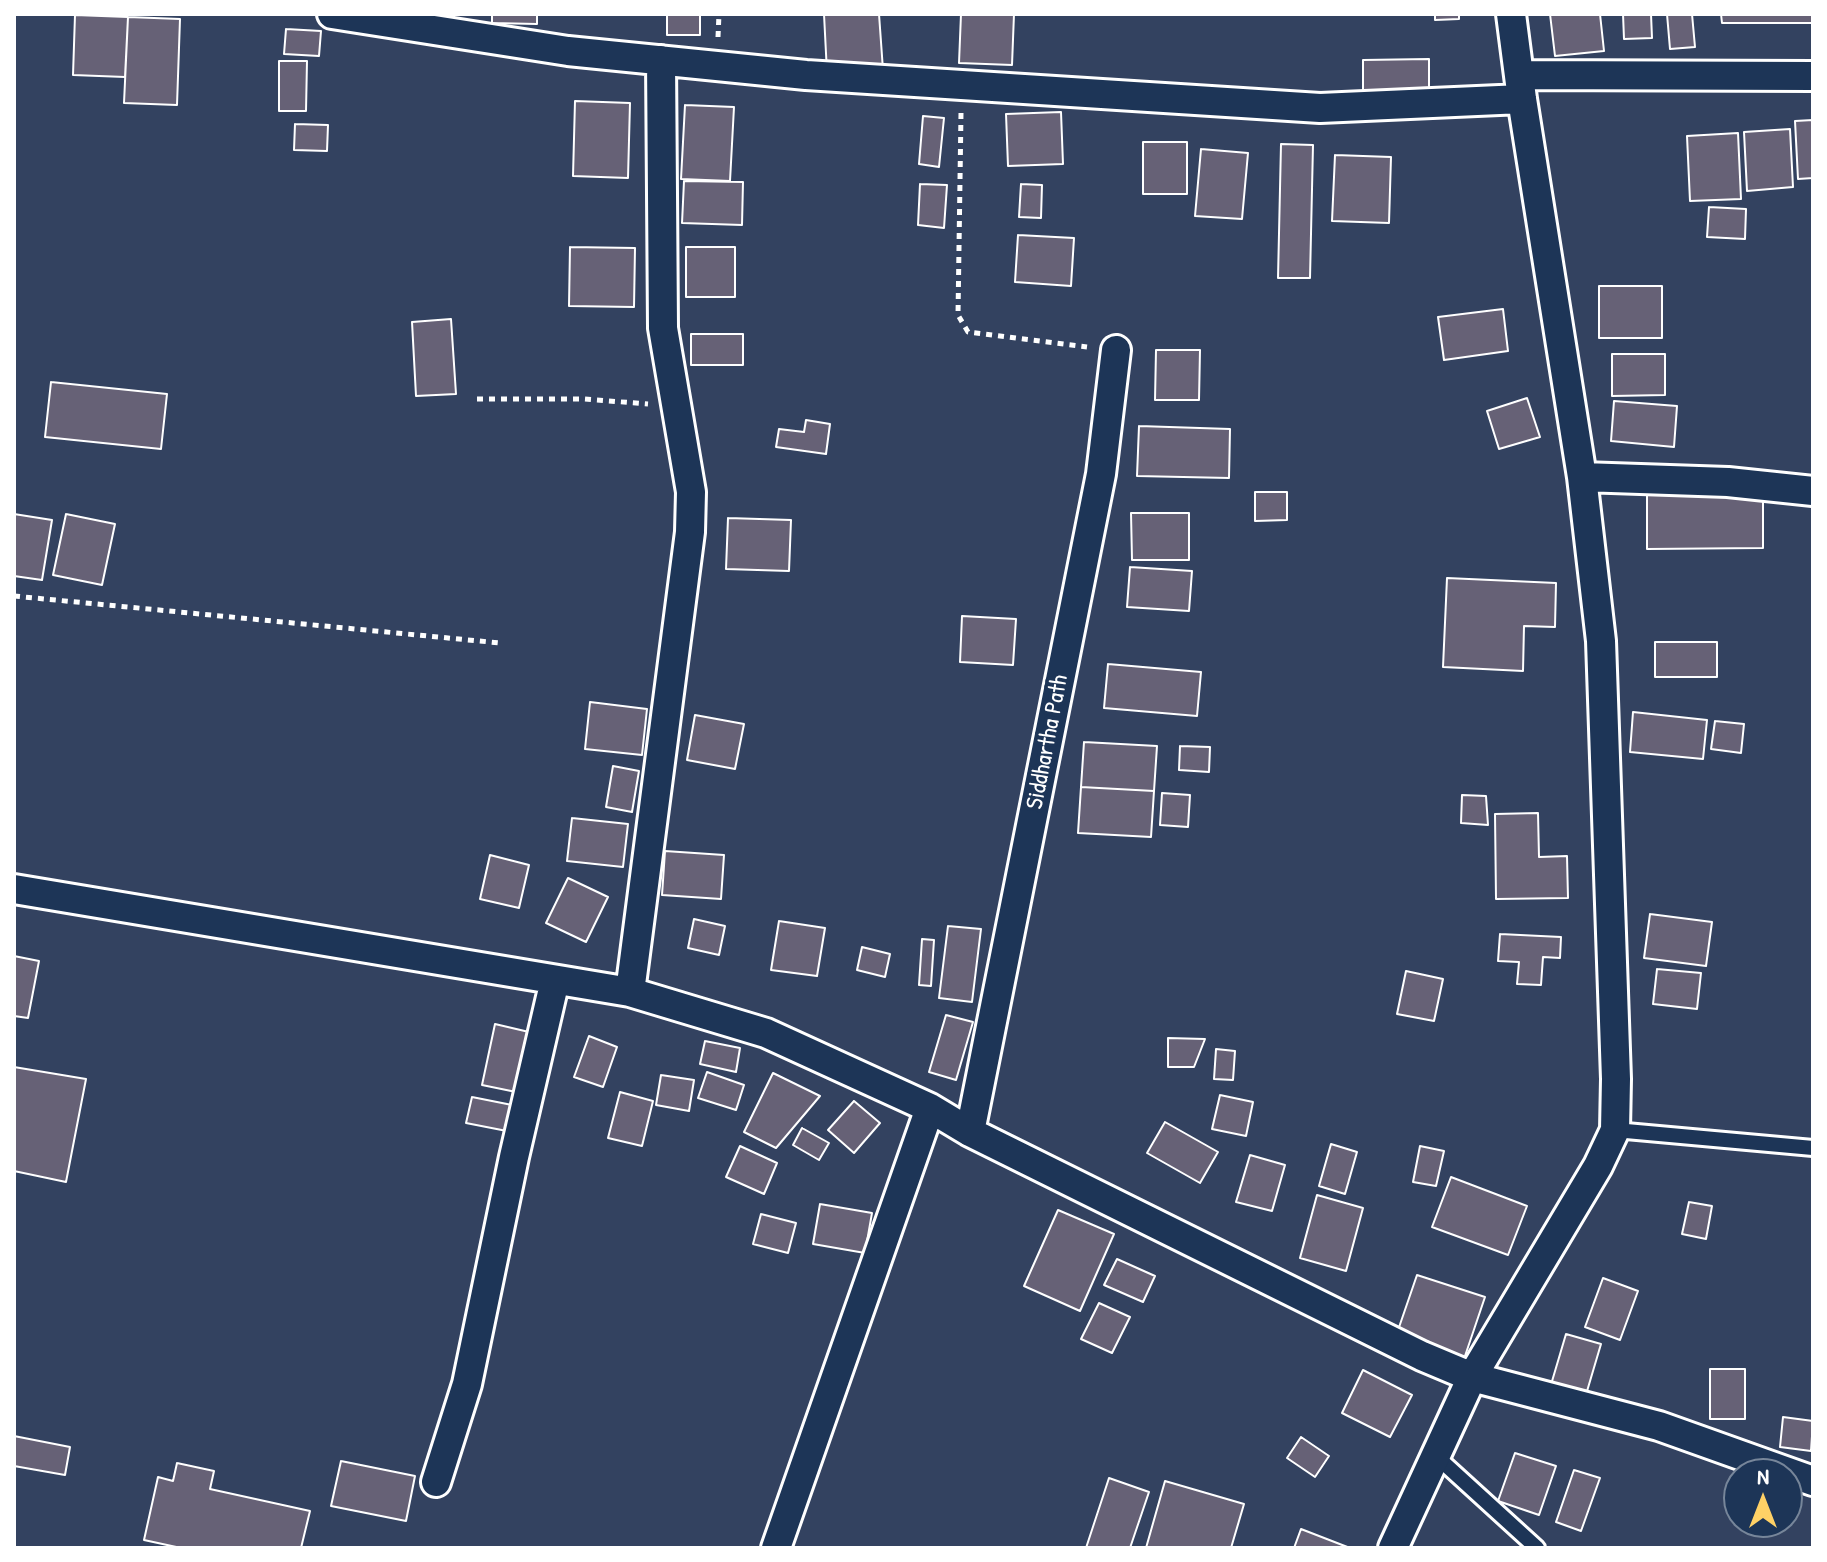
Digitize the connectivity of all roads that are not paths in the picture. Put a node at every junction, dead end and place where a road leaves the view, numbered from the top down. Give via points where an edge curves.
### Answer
1 (332, 14) edge
2 (1511, 14) edge
3 (661, 60) junction
4 (1813, 76) edge
5 (1521, 87) junction
6 (1116, 350) road end
7 (1582, 477) junction
8 (1813, 491) edge
9 (14, 889) edge
10 (555, 980) junction
11 (630, 992) junction
12 (930, 1108) junction
13 (1615, 1130) junction
14 (970, 1132) junction
15 (1813, 1148) edge
16 (1472, 1377) junction
17 (1436, 1456) junction
18 (1813, 1481) edge
19 (436, 1482) dead end
20 (776, 1548) edge
21 (1393, 1548) edge
22 (1537, 1548) edge

1 - 3 street via 555,50
2 - 5 street
3 - 5 street via 806,75 1320,108
3 - 11 street via 663,328 691,492 690,532
4 - 5 street
5 - 7 street
6 - 14 street, Siddhartha Path via 1101,474
7 - 8 street
7 - 13 street via 1601,641
9 - 10 street
10 - 11 street
10 - 19 street via 467,1384
11 - 12 street via 766,1033
12 - 14 street
12 - 20 street
13 - 15 lane
13 - 16 street
14 - 16 street
16 - 17 street
16 - 18 street via 1659,1426
17 - 21 street
17 - 22 lane

